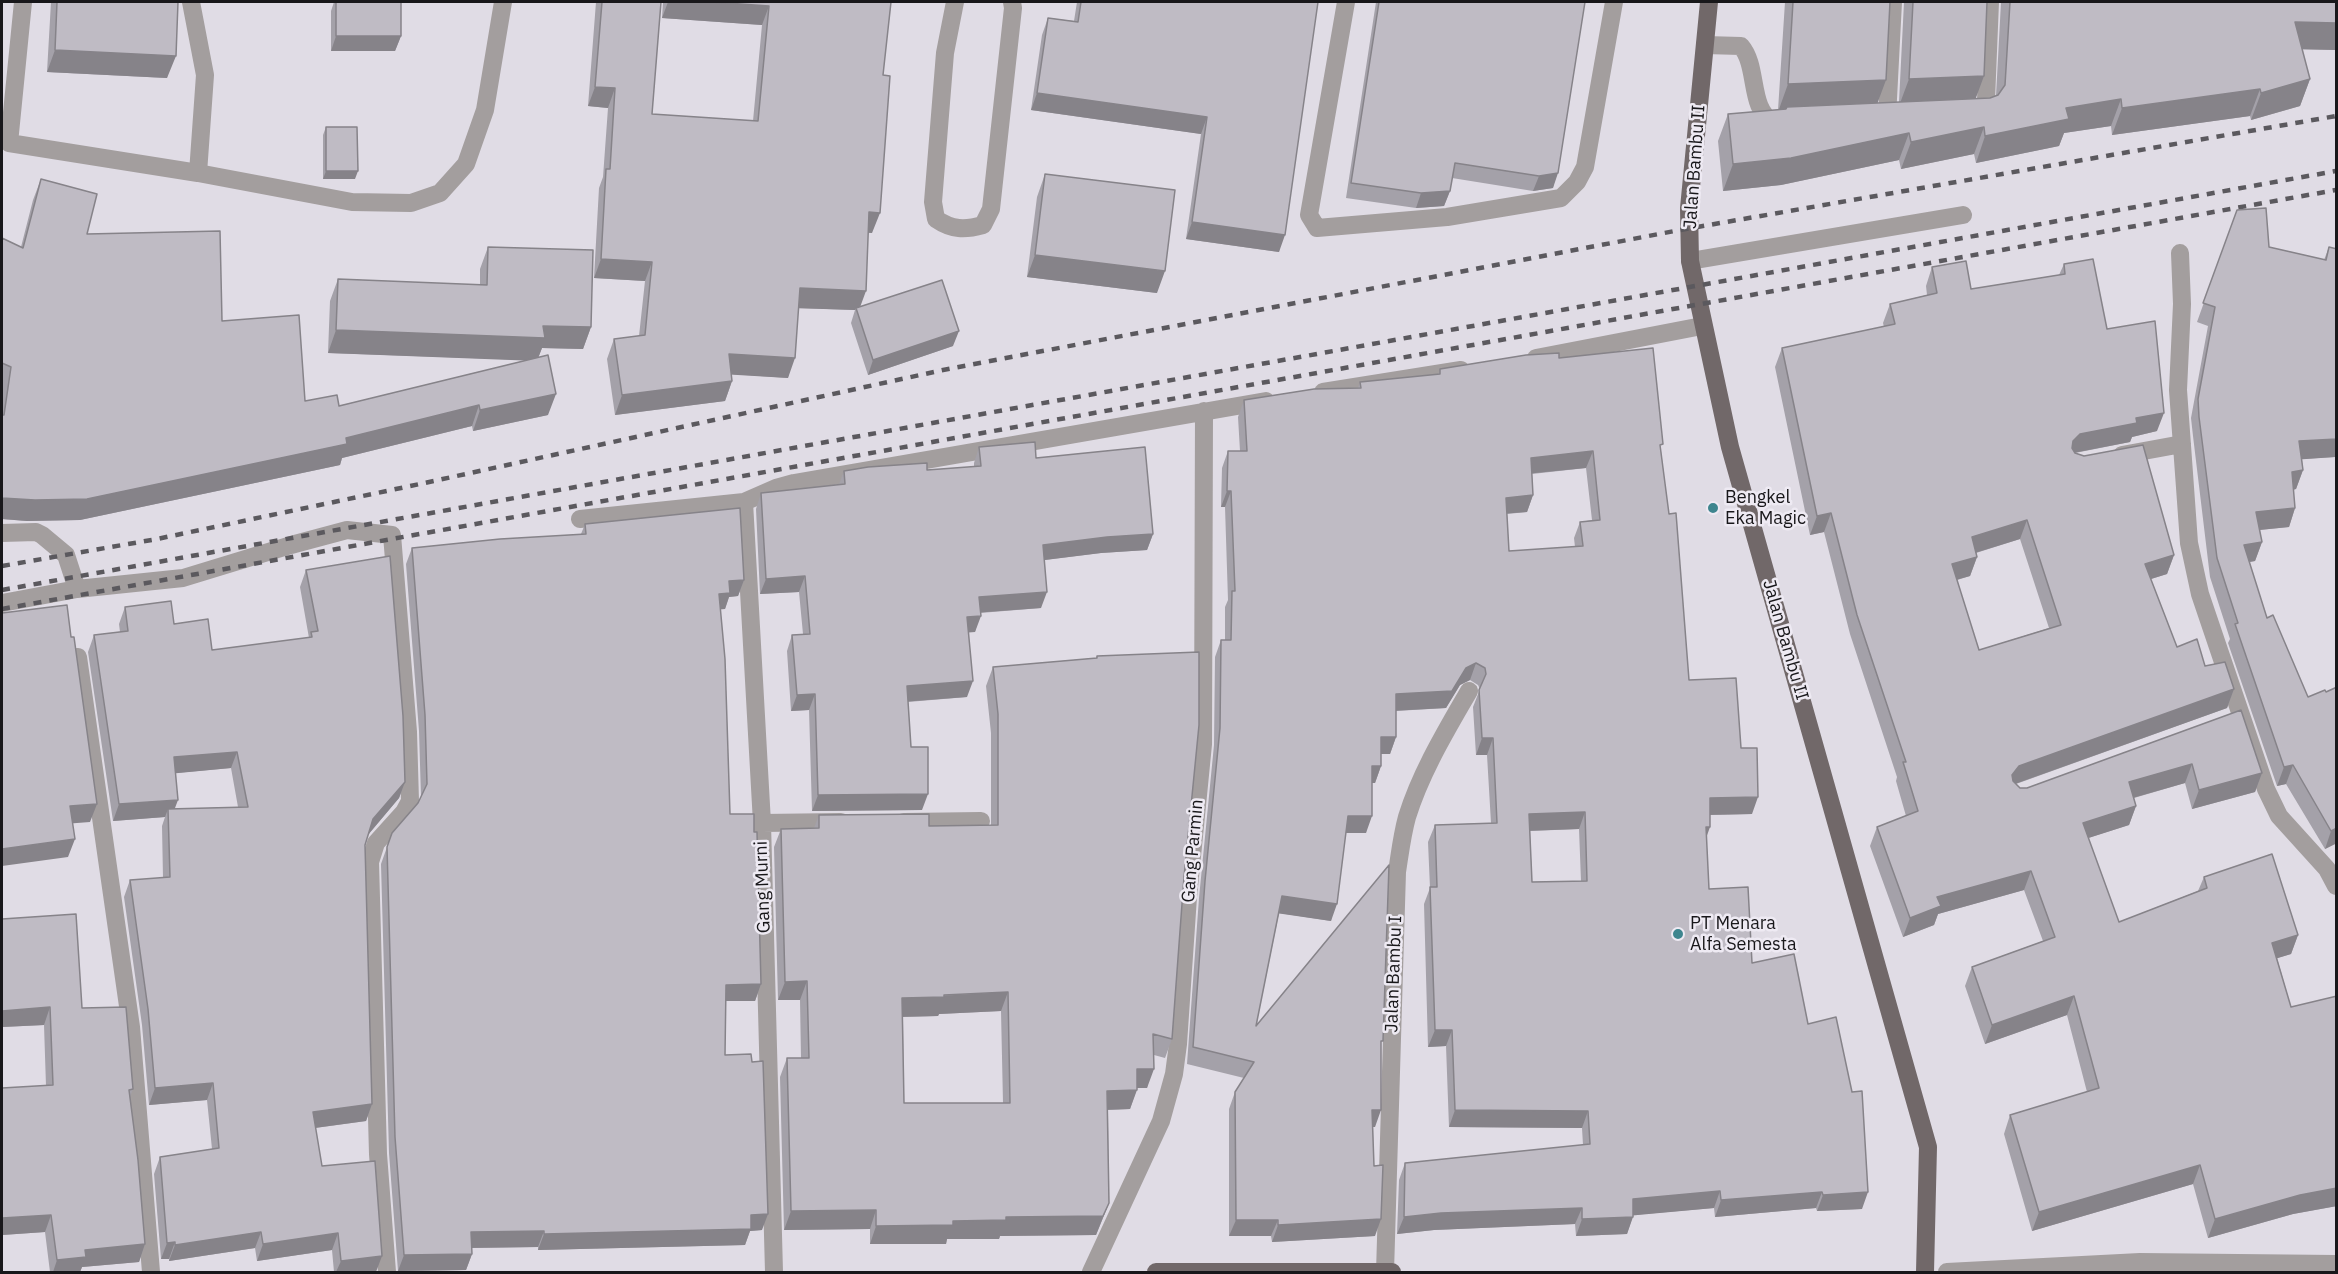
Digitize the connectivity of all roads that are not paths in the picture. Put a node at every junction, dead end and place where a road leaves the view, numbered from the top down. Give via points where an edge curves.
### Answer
1 (23, 2) edge
2 (191, 2) edge
3 (503, 2) edge
4 (954, 2) edge
5 (1012, 2) edge
6 (1346, 2) edge
7 (1614, 2) edge
8 (1709, 2) edge
9 (1893, 2) edge
10 (1990, 2) edge
11 (1705, 45) junction
12 (1957, 115) edge
13 (1910, 117) edge
14 (1887, 118) junction
15 (1864, 119) edge
16 (1797, 122) edge
17 (5, 145) edge
18 (198, 172) junction
19 (1963, 215) dead end
20 (2180, 253) dead end
21 (1690, 261) junction
22 (1702, 326) junction
23 (1515, 362) edge
24 (1481, 367) edge
25 (1308, 395) edge
26 (1285, 398) edge
27 (1204, 411) junction
28 (2182, 444) junction
29 (2108, 458) edge
30 (744, 502) junction
31 (580, 519) dead end
32 (2, 533) edge
33 (77, 589) junction
34 (2, 603) edge
35 (78, 657) edge
36 (1469, 691) dead end
37 (854, 822) edge
38 (889, 822) edge
39 (981, 822) dead end
40 (762, 823) junction
41 (2332, 867) edge
42 (2337, 886) edge
43 (2337, 1264) edge
44 (151, 1272) edge
45 (387, 1272) edge
46 (774, 1272) edge
47 (1091, 1272) edge
48 (1156, 1272) edge
49 (1384, 1272) edge
50 (1392, 1272) edge
51 (1925, 1272) edge
52 (1947, 1272) edge

1 - 17 street
2 - 18 street via 205,75
3 - 18 street via 485,110 466,164 440,193 411,203 352,202
4 - 5 street via 945,53 933,202 936,219 947,227 968,229 984,225 991,209
6 - 7 street via 1309,215 1317,228 1448,217 1561,198 1585,167
8 - 11 main road, Jalan Bambu II
9 - 14 street
10 - 12 street via 1984,110 1980,114
11 - 16 street via 1741,46 1763,114 1774,123
11 - 21 main road, Jalan Bambu II via 1689,208
13 - 14 street
14 - 15 street
17 - 18 street
19 - 21 street
20 - 28 street via 2178,390
21 - 22 main road, Jalan Bambu II
22 - 23 street
22 - 51 main road, Jalan Bambu II via 1730,447 1928,1147
24 - 25 street
26 - 27 street
27 - 30 street via 794,483
27 - 47 street, Gang Parmin via 1203,744 1178,1044 1161,1121
28 - 29 street
28 - 41 street via 2189,543 2235,718 2279,816
30 - 31 street
30 - 40 street, Gang Murni
32 - 33 street via 42,535 66,555
33 - 34 street
33 - 45 street via 183,578 347,530 392,535 410,801 376,843 370,862 378,1154
35 - 44 street via 131,1027
36 - 49 street, Jalan Bambu I via 1435,751 1401,839
37 - 40 street
38 - 39 street
40 - 46 street, Gang Murni
41 - 42 street
43 - 52 street via 2140,1262
48 - 49 main road
49 - 50 main road

